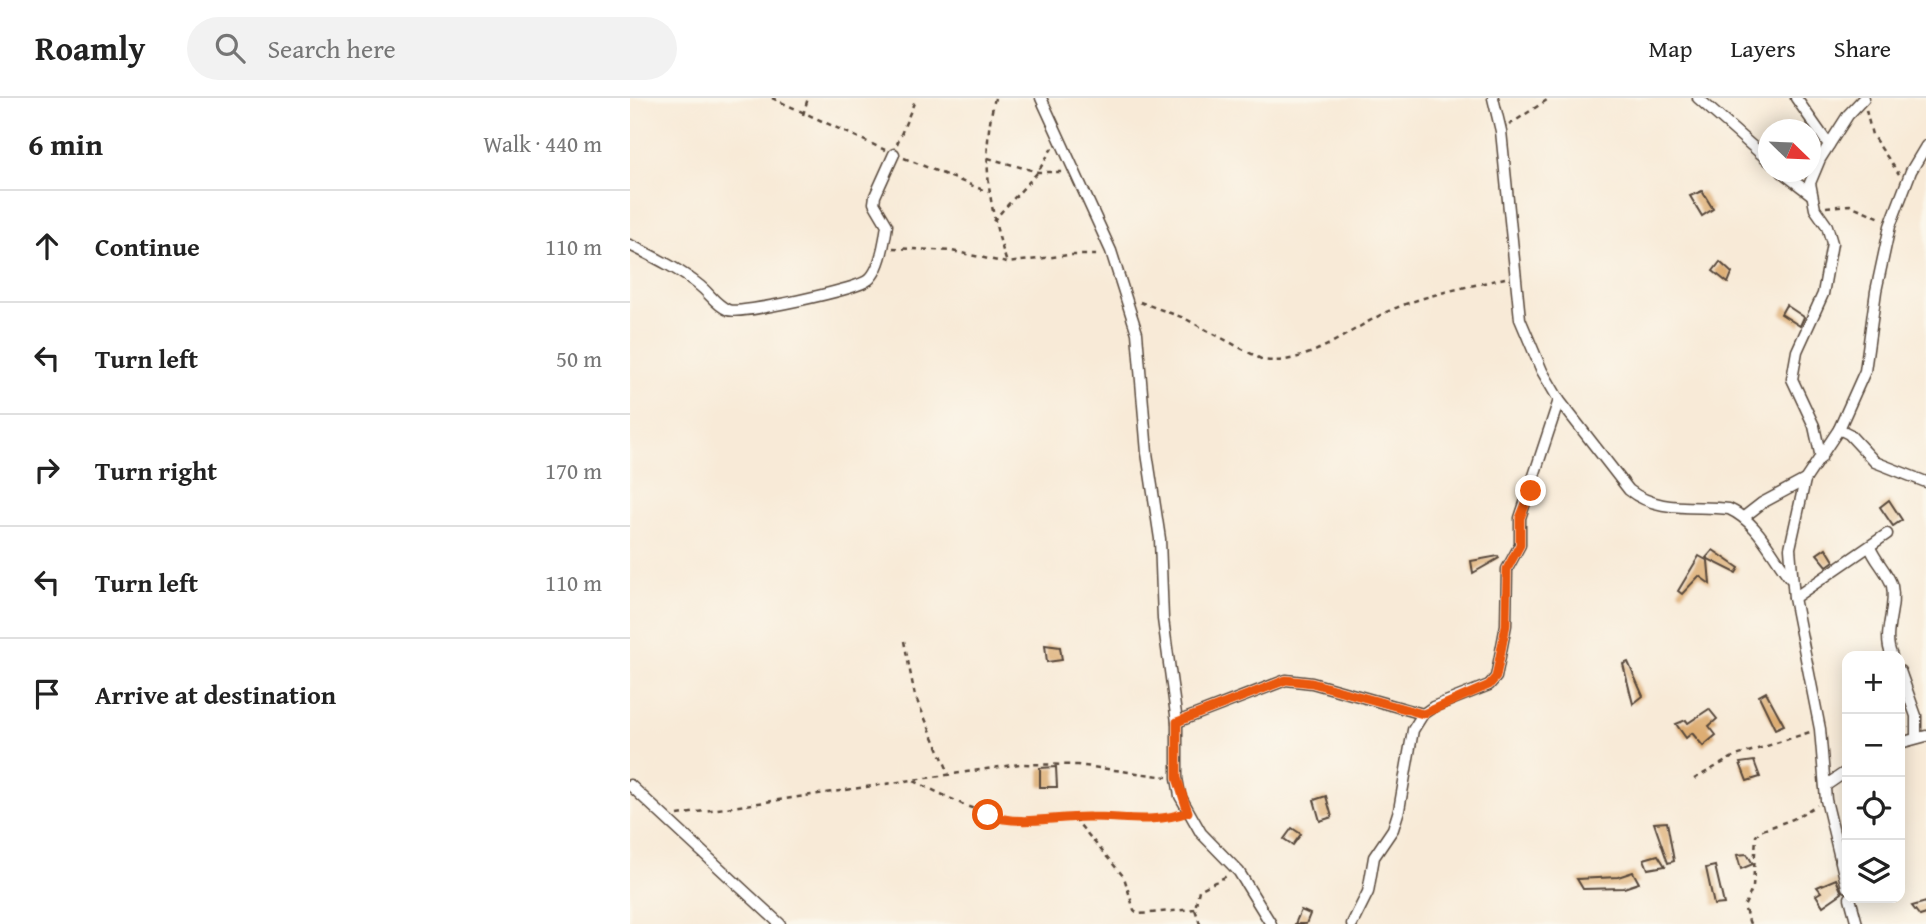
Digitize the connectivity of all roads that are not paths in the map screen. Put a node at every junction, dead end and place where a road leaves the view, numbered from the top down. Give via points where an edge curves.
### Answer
1 (1041, 98) edge
2 (1493, 98) edge
3 (1698, 98) edge
4 (1796, 98) edge
5 (1865, 102) edge
6 (1829, 145) junction
7 (1926, 146) edge
8 (1758, 151) edge
9 (894, 154) road end
10 (1795, 182) edge
11 (1812, 195) junction
12 (630, 245) edge
13 (1559, 400) junction
14 (1839, 429) junction
15 (1821, 458) junction
16 (1805, 480) junction
17 (1926, 482) edge
18 (1744, 517) junction
19 (1888, 534) dead end
20 (1870, 547) junction
21 (1791, 578) junction
22 (1794, 598) junction
23 (1891, 651) edge
24 (1905, 685) edge
25 (1423, 714) junction
26 (1177, 722) junction
27 (1921, 737) edge
28 (1842, 774) edge
29 (630, 785) edge
30 (1825, 786) junction
31 (1842, 866) edge
32 (1851, 903) edge
33 (780, 924) edge
34 (1271, 924) edge
35 (1352, 924) edge
36 (1857, 924) edge

1 - 26 street via 1111,251 1128,300 1140,359
2 - 13 street via 1501,131 1520,319
3 - 8 street
4 - 6 street
5 - 6 street via 1848,115
6 - 11 street via 1810,183
7 - 14 street via 1890,226 1869,356
9 - 12 street via 874,203 887,225 882,248 871,277 858,285 734,312 720,306 689,278
10 - 11 street
11 - 15 street via 1832,243 1823,294 1797,351 1791,379 1814,426
13 - 18 street via 1629,490 1643,501 1729,509
13 - 25 street via 1520,518 1520,545 1507,569 1506,625 1496,677 1489,685
14 - 15 street
14 - 17 street via 1875,461
15 - 16 street
16 - 18 street
16 - 21 street via 1790,548
18 - 21 street
19 - 20 street
20 - 22 street
20 - 23 street via 1892,587 1887,636
21 - 22 street
22 - 30 street via 1820,729
24 - 27 street
25 - 26 street via 1286,680
25 - 35 street via 1413,730 1393,828 1374,857 1368,892
26 - 34 street via 1177,778 1188,812 1201,833 1239,872
28 - 30 street
29 - 33 street
30 - 31 street
32 - 36 street

